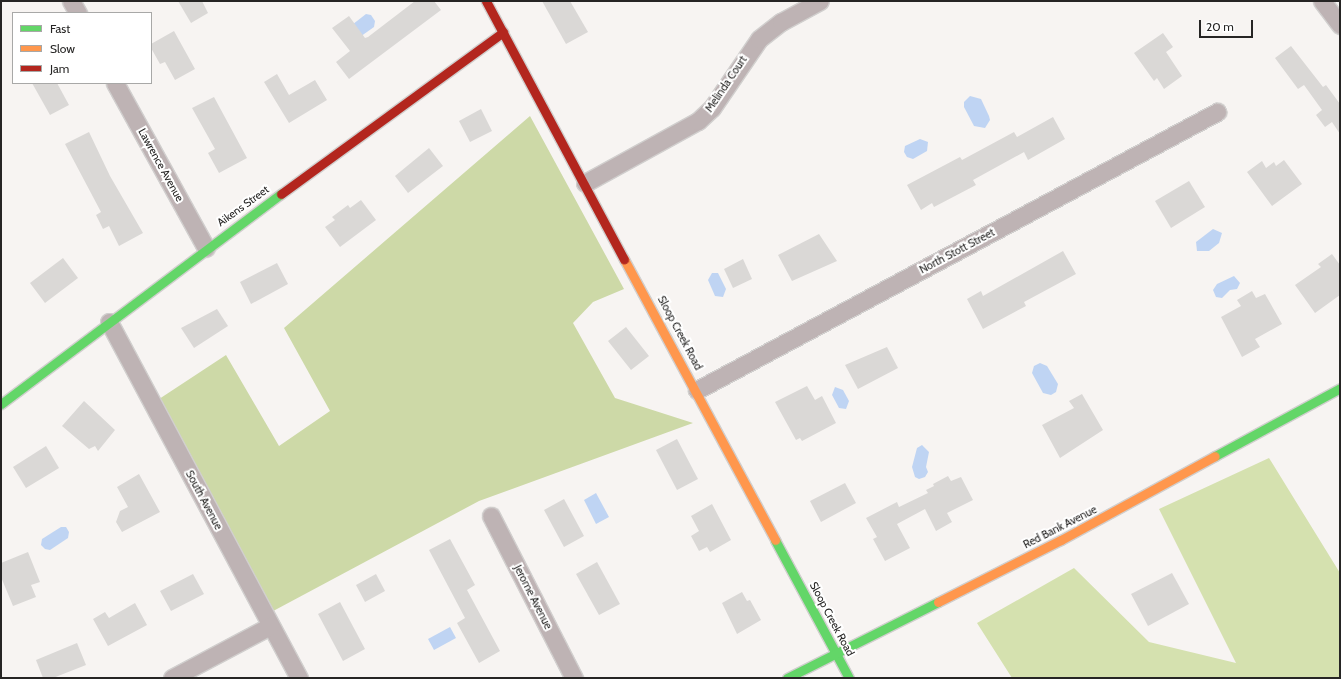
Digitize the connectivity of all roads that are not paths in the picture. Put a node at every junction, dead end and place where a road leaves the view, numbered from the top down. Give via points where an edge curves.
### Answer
1 (71, 1) edge
2 (486, 1) edge
3 (820, 1) edge
4 (1322, 1) edge
5 (77, 12) edge
6 (1340, 25) edge
7 (503, 32) junction
8 (116, 84) edge
9 (1217, 112) dead end
10 (585, 183) junction
11 (206, 248) junction
12 (109, 322) junction
13 (1340, 388) edge
14 (697, 390) junction
15 (1, 404) edge
16 (491, 516) dead end
17 (270, 626) junction
18 (836, 653) junction
19 (172, 678) edge
20 (299, 678) edge
21 (574, 678) edge
22 (787, 678) edge
23 (849, 678) edge

1 - 5 street
2 - 7 street, Sloop Creek Road
3 - 10 street, Melinda Court via 781,22 759,40 712,108 698,121
4 - 6 street
7 - 10 street, Sloop Creek Road
7 - 11 street, Aikens Street
8 - 11 street, Lawrence Avenue
9 - 14 street, North Stott Street
10 - 14 street, Sloop Creek Road
11 - 12 street, Aikens Street
12 - 15 street, Aikens Street
12 - 17 street, South Avenue
13 - 18 street, Red Bank Avenue via 1068,536
14 - 18 street, Sloop Creek Road
16 - 21 street, Jerome Avenue
17 - 19 street
17 - 20 street, South Avenue
18 - 22 street, Red Bank Avenue
18 - 23 street, Sloop Creek Road

